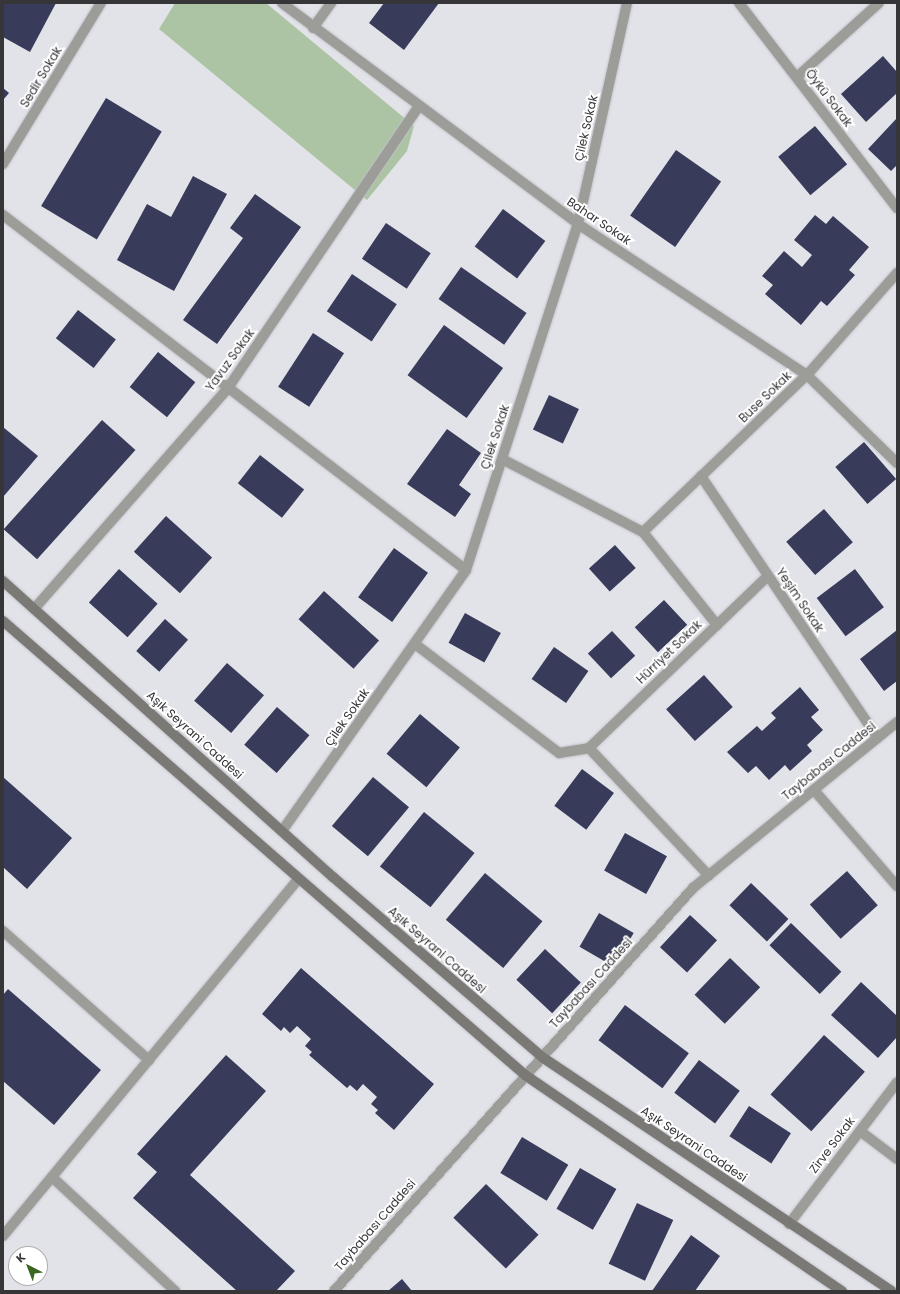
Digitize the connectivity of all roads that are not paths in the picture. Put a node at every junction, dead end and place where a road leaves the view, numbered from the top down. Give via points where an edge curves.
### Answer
1 (101, 3) edge
2 (282, 3) edge
3 (331, 3) edge
4 (627, 3) edge
5 (739, 3) edge
6 (879, 3) edge
7 (313, 28) junction
8 (797, 77) junction
9 (419, 106) junction
10 (3, 164) edge
11 (897, 208) edge
12 (3, 215) edge
13 (578, 224) junction
14 (897, 273) edge
15 (807, 375) junction
16 (228, 388) junction
17 (502, 459) junction
18 (897, 463) edge
19 (701, 476) junction
20 (643, 532) junction
21 (466, 570) junction
22 (768, 576) junction
23 (3, 581) edge
24 (34, 609) junction
25 (3, 621) edge
26 (717, 625) junction
27 (415, 644) junction
28 (897, 722) edge
29 (878, 738) junction
30 (589, 748) junction
31 (814, 790) junction
32 (282, 831) junction
33 (709, 876) junction
34 (298, 880) junction
35 (897, 886) edge
36 (3, 931) edge
37 (542, 1057) junction
38 (149, 1060) junction
39 (525, 1075) junction
40 (897, 1082) edge
41 (860, 1131) junction
42 (897, 1159) edge
43 (52, 1177) junction
44 (789, 1224) junction
45 (3, 1236) edge
46 (175, 1291) edge
47 (334, 1291) edge
48 (842, 1291) edge
49 (891, 1291) edge

1 - 10 street, Sedir Sokak
2 - 7 street, Bahar Sokak
3 - 7 street
4 - 13 street, Çilek Sokak
5 - 8 street, Öykü Sokak
6 - 8 street
7 - 9 street, Bahar Sokak
8 - 11 street, Öykü Sokak
9 - 13 street, Bahar Sokak
9 - 16 street, Yavuz Sokak
12 - 16 street
13 - 15 street, Bahar Sokak
13 - 17 street, Çilek Sokak
14 - 15 street, Buse Sokak
15 - 18 street, Bahar Sokak
15 - 19 street, Buse Sokak
16 - 21 street
16 - 24 street, Yavuz Sokak
17 - 20 street
17 - 21 street, Çilek Sokak
19 - 20 street, Buse Sokak
19 - 22 street, Yeşim Sokak
20 - 26 street
21 - 27 street, Çilek Sokak
22 - 26 street, Hürriyet Sokak
22 - 29 street, Yeşim Sokak
23 - 24 main road, Aşık Seyrani Caddesi
24 - 32 main road, Aşık Seyrani Caddesi
25 - 34 main road
26 - 30 street, Hürriyet Sokak
27 - 30 street via 559,753
27 - 32 street, Çilek Sokak
28 - 29 street, Taybabası Caddesi
29 - 31 street, Taybabası Caddesi
30 - 33 street
31 - 33 street, Taybabası Caddesi
31 - 35 street
32 - 37 main road, Aşık Seyrani Caddesi
33 - 37 street, Taybabası Caddesi via 693,888
34 - 38 street
34 - 39 main road
36 - 38 street
37 - 39 street, Taybabası Caddesi
37 - 44 main road, Aşık Seyrani Caddesi
38 - 43 street
39 - 47 street, Taybabası Caddesi
39 - 48 main road
40 - 41 street, Zirve Sokak
41 - 42 street
41 - 44 street, Zirve Sokak
43 - 45 street
43 - 46 street
44 - 49 main road, Aşık Seyrani Caddesi

